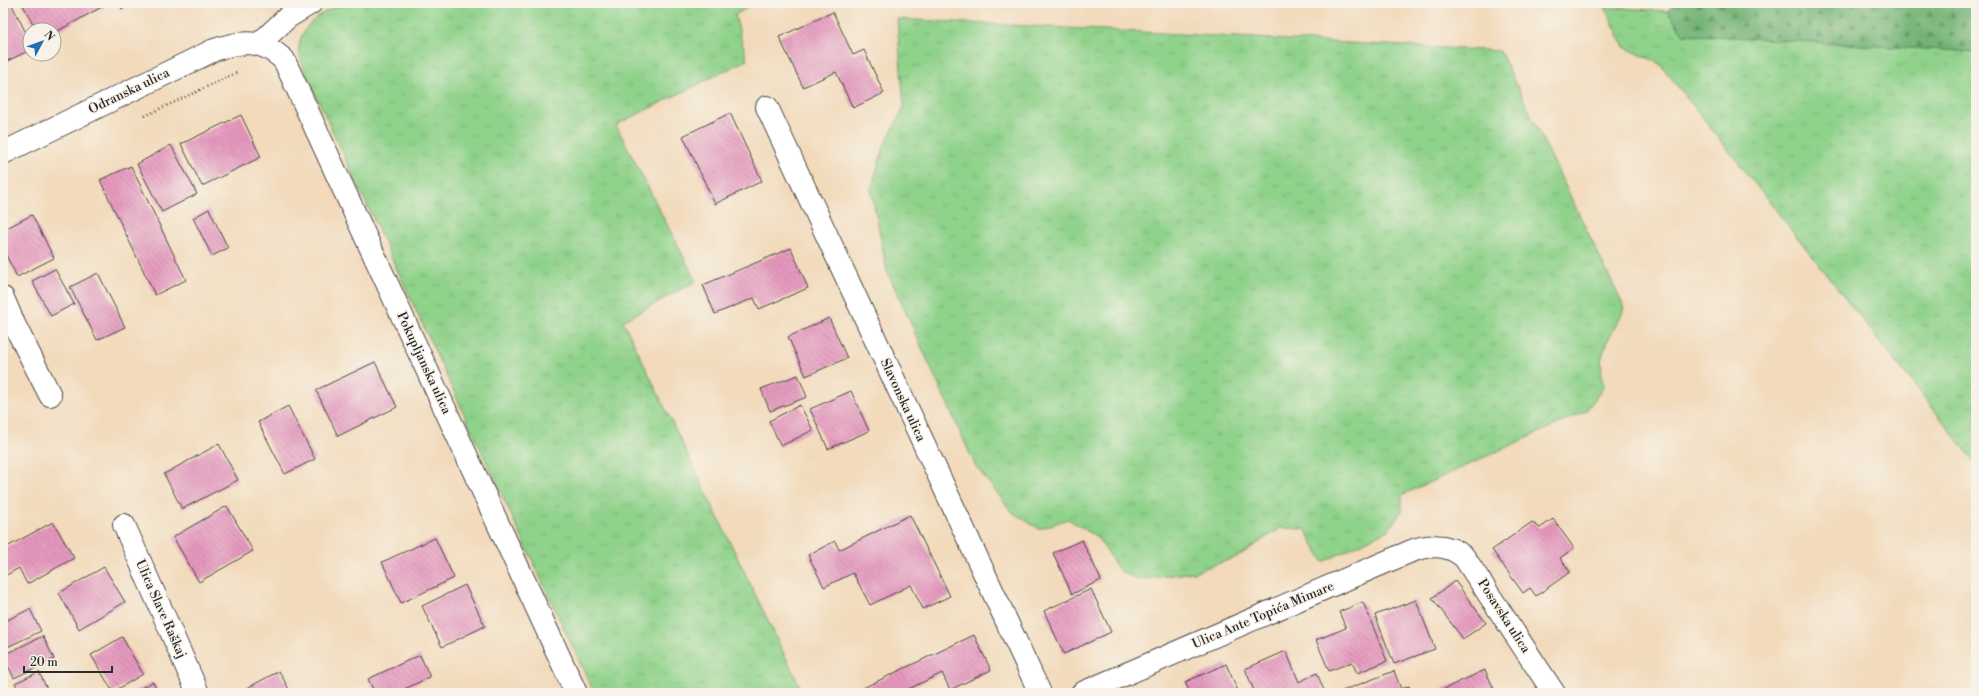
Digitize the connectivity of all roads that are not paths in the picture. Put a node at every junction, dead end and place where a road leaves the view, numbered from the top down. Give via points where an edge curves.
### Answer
1 (311, 3) edge
2 (260, 44) junction
3 (767, 107) dead end
4 (3, 153) edge
5 (3, 298) edge
6 (50, 395) dead end
7 (124, 525) dead end
8 (1446, 547) joint
9 (198, 693) edge
10 (576, 693) edge
11 (1040, 693) edge
12 (1082, 693) edge
13 (1554, 693) edge

1 - 2 street via 288,17
2 - 4 street, Odranska ulica via 229,44 214,50
2 - 10 street, Pokupljanska ulica via 274,50 284,60
3 - 11 street, Slavonska ulica
5 - 6 street
7 - 9 street, Ulica Slave Raškaj
8 - 12 street, Ulica Ante Topića Mimare via 1424,546 1409,552
8 - 13 street, Posavska ulica via 1464,558

